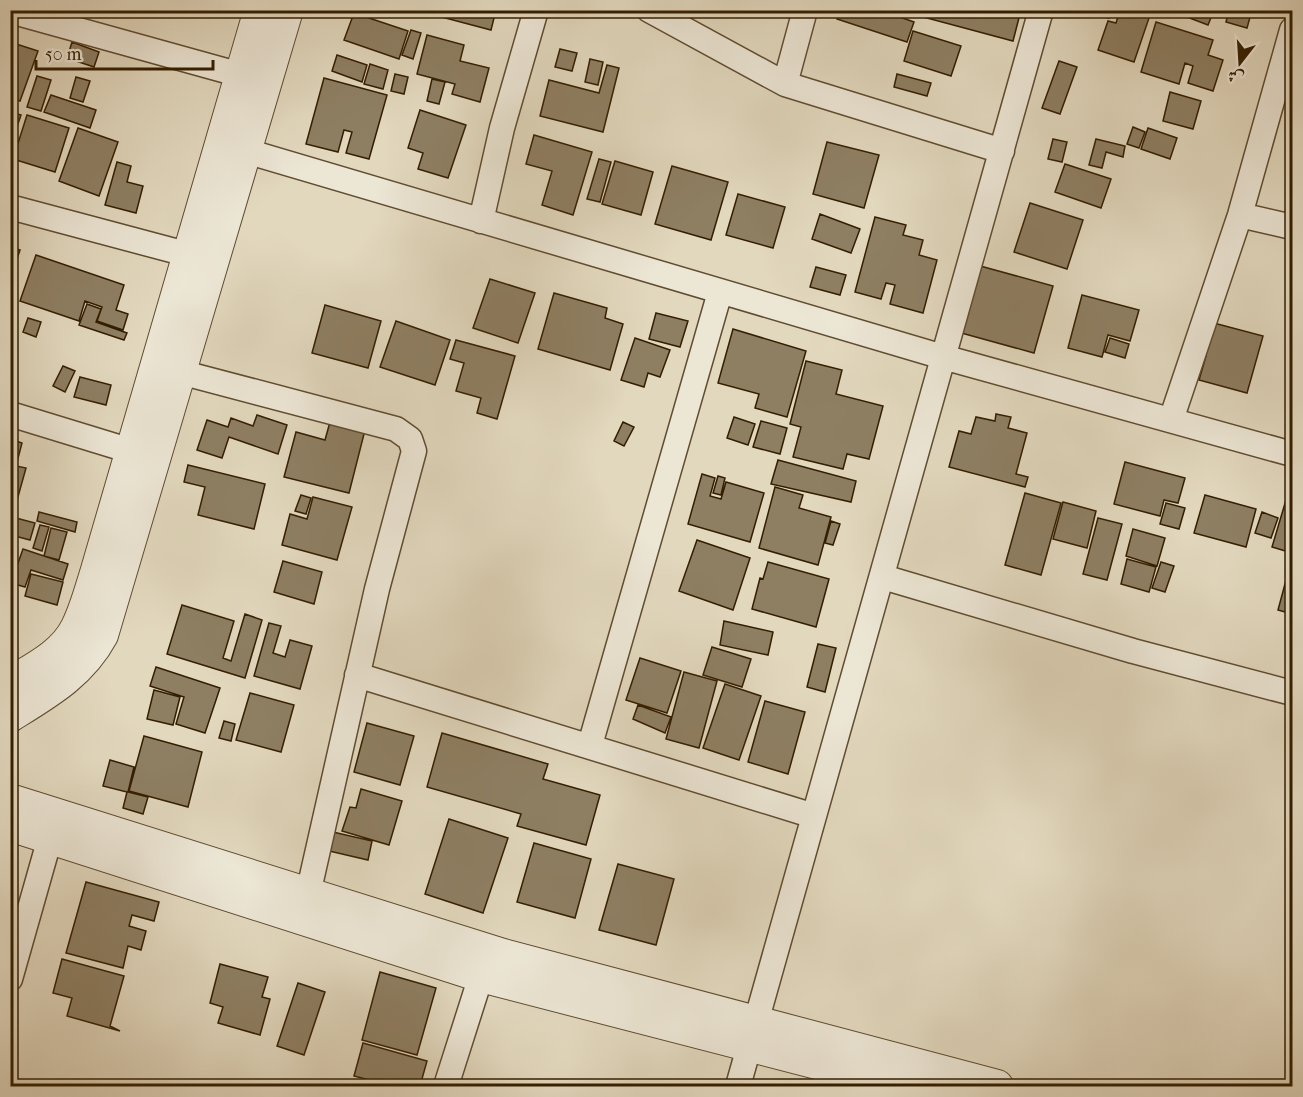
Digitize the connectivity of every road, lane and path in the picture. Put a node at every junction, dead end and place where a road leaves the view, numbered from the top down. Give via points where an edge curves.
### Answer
1 (260, 10) edge
2 (287, 10) edge
3 (536, 10) edge
4 (650, 10) edge
5 (805, 10) edge
6 (1041, 10) edge
7 (10, 11) edge
8 (1293, 30) edge
9 (241, 75) junction
10 (785, 84) junction
11 (246, 151) junction
12 (1002, 151) junction
13 (10, 207) edge
14 (1239, 215) junction
15 (481, 221) junction
16 (1293, 227) edge
17 (190, 255) junction
18 (720, 292) junction
19 (943, 357) junction
20 (180, 372) junction
21 (10, 414) edge
22 (1171, 420) junction
23 (131, 451) junction
24 (1293, 454) edge
25 (883, 577) junction
26 (357, 675) junction
27 (10, 683) edge
28 (1293, 693) edge
29 (10, 716) edge
30 (590, 745) junction
31 (10, 800) edge
32 (814, 816) junction
33 (10, 825) edge
34 (50, 838) junction
35 (308, 894) junction
36 (481, 976) junction
37 (10, 979) edge
38 (753, 1033) junction
39 (446, 1086) edge
40 (738, 1086) edge
41 (906, 1086) edge
42 (997, 1086) edge

1 - 9 street
2 - 11 street
3 - 15 street via 502,128
4 - 10 street
5 - 10 street
6 - 12 street
7 - 9 street
8 - 14 street
9 - 17 street
10 - 12 street
11 - 15 street
11 - 20 street
12 - 19 street
13 - 17 street
14 - 16 street
14 - 22 street
15 - 18 street
17 - 23 street
18 - 19 street
18 - 30 street
19 - 22 street
19 - 25 street
20 - 26 street via 396,429 410,439 414,451
20 - 29 street via 102,635 77,671
21 - 23 street
22 - 24 street
23 - 27 street via 77,627 52,657
25 - 28 street via 1133,651
25 - 32 street
26 - 30 street
26 - 35 street
30 - 32 street
31 - 35 street
32 - 38 street
33 - 34 street
34 - 36 street
34 - 37 street
35 - 38 street
36 - 38 street
36 - 39 street
38 - 40 street
38 - 41 street
38 - 42 street

